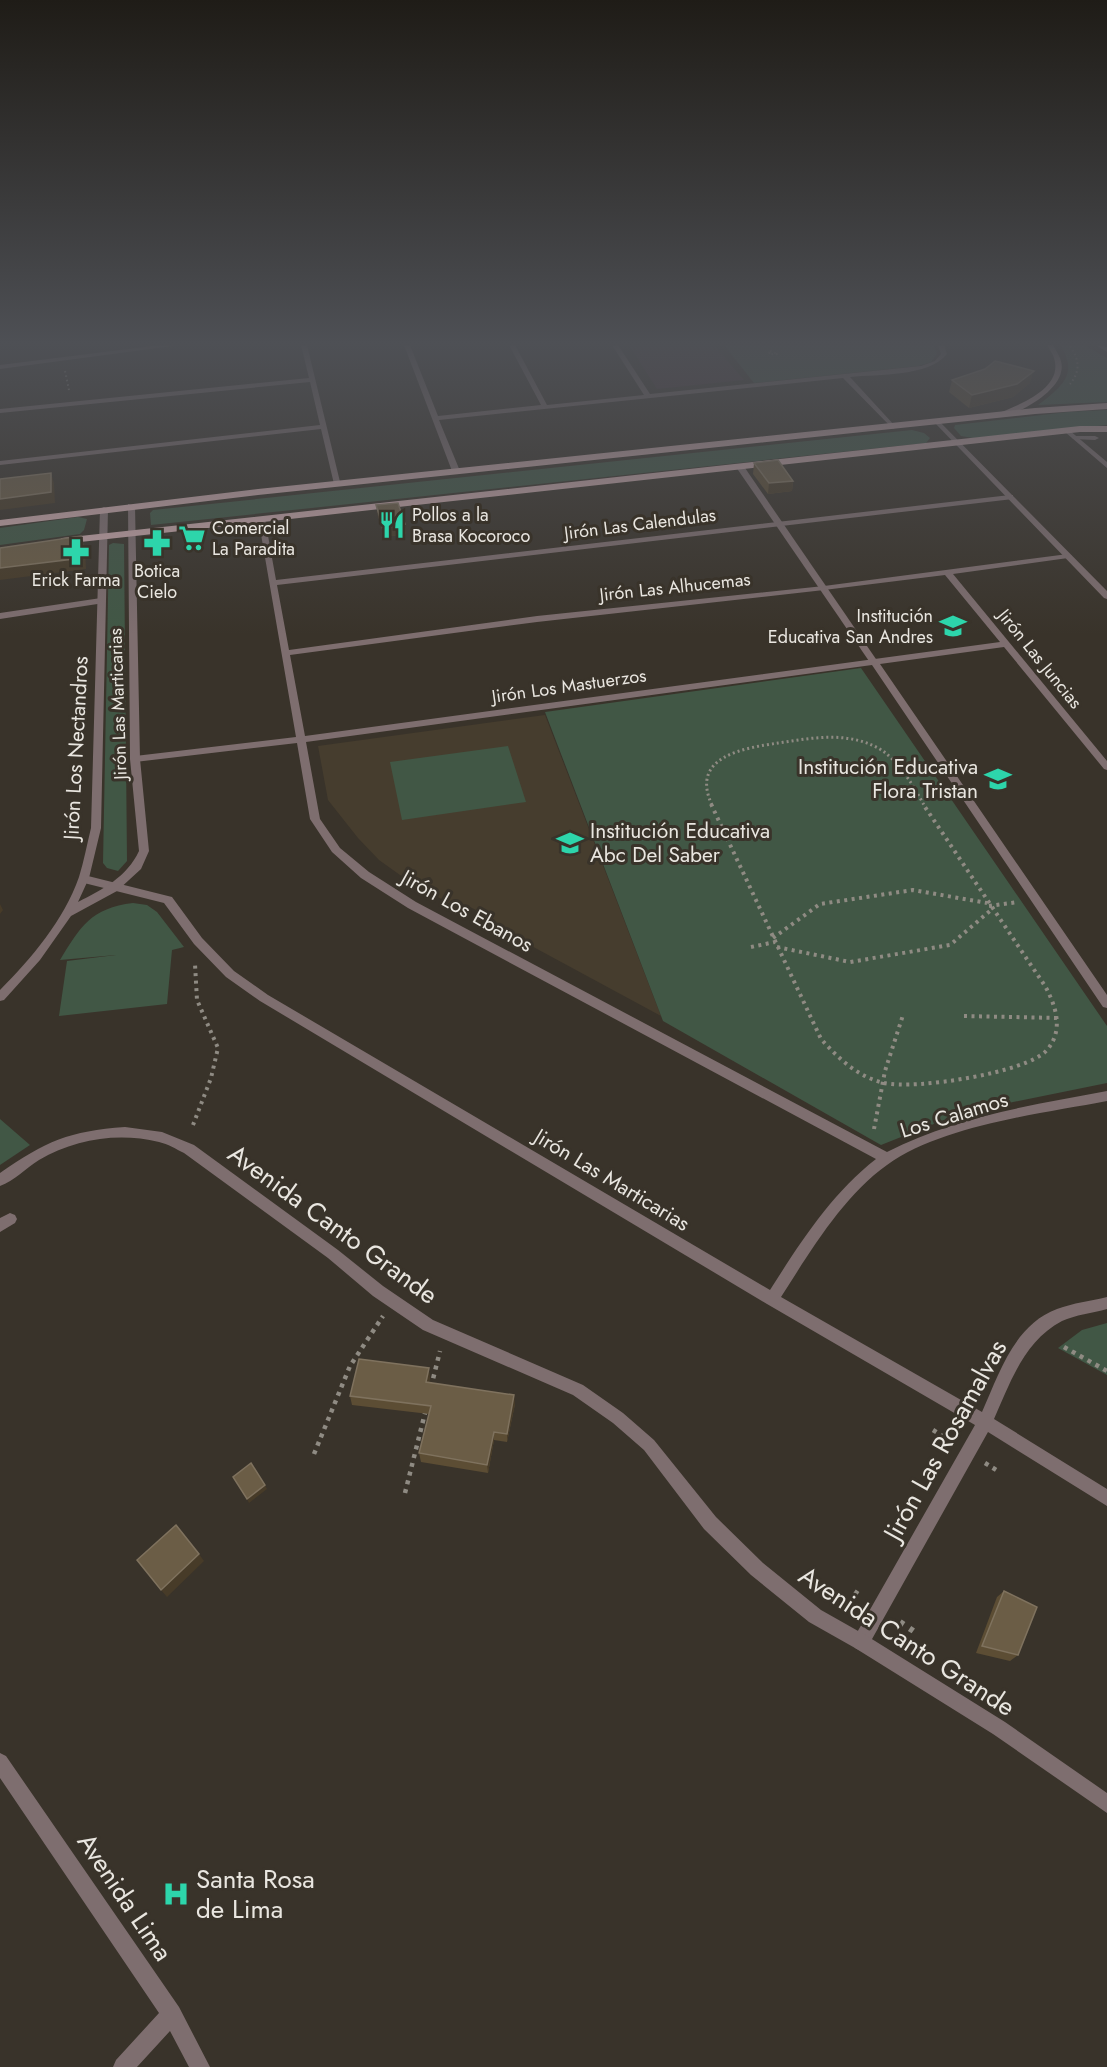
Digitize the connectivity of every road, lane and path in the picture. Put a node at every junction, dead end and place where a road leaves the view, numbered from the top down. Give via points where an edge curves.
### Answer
1 (194, 441) edge
2 (328, 441) edge
3 (445, 441) edge
4 (749, 441) edge
5 (976, 441) edge
6 (1081, 441) edge
7 (958, 443) junction
8 (0, 463) edge
9 (1107, 466) edge
10 (740, 467) junction
11 (456, 471) junction
12 (338, 484) junction
13 (1010, 497) junction
14 (131, 506) junction
15 (105, 510) junction
16 (261, 519) junction
17 (0, 523) edge
18 (780, 524) junction
19 (133, 533) junction
20 (103, 536) junction
21 (53, 542) edge
22 (1068, 556) junction
23 (947, 572) junction
24 (274, 583) junction
25 (824, 588) junction
26 (1107, 596) edge
27 (101, 601) junction
28 (0, 616) edge
29 (1007, 644) junction
30 (286, 653) junction
31 (874, 662) junction
32 (299, 740) junction
33 (135, 759) junction
34 (1107, 767) edge
35 (84, 879) junction
36 (113, 888) junction
37 (1019, 902) dead end
38 (989, 906) junction
39 (66, 913) junction
40 (775, 942) junction
41 (751, 947) dead end
42 (195, 963) dead end
43 (0, 997) edge
44 (1107, 1004) edge
45 (903, 1015) dead end
46 (964, 1016) dead end
47 (1058, 1018) junction
48 (881, 1082) junction
49 (1107, 1096) edge
50 (193, 1125) dead end
51 (874, 1129) dead end
52 (886, 1158) junction
53 (0, 1180) edge
54 (771, 1299) junction
55 (393, 1301) junction
56 (1107, 1303) edge
57 (445, 1332) junction
58 (1064, 1347) dead end
59 (1107, 1371) edge
60 (431, 1389) edge
61 (428, 1401) edge
62 (985, 1422) junction
63 (933, 1430) dead end
64 (952, 1442) dead end
65 (314, 1454) dead end
66 (982, 1461) dead end
67 (998, 1471) dead end
68 (405, 1493) dead end
69 (1107, 1498) edge
70 (854, 1592) dead end
71 (867, 1600) dead end
72 (900, 1622) dead end
73 (915, 1632) dead end
74 (861, 1642) junction
75 (0, 1762) edge
76 (1107, 1804) edge
77 (172, 2013) junction
78 (123, 2067) edge
79 (200, 2067) edge

1 - 8 street
2 - 12 street
3 - 11 street
4 - 11 main road
5 - 7 main road
6 - 9 street
7 - 10 main road
7 - 13 street
10 - 16 main road
10 - 18 street
11 - 12 main road
12 - 14 main road
13 - 18 street, Jirón Las Calendulas
13 - 22 street
14 - 15 main road
14 - 19 street, Jirón Las Marticarias
15 - 17 main road
15 - 20 street, Jirón Los Nectandros
16 - 19 main road
16 - 24 street, Jirón Los Ebanos
18 - 24 street, Jirón Las Calendulas
18 - 25 street
19 - 20 main road
19 - 33 street, Jirón Las Marticarias
20 - 21 main road
20 - 27 street, Jirón Los Nectandros
22 - 23 street, Jirón Las Alhucemas
22 - 26 street
23 - 25 street, Jirón Las Alhucemas
23 - 29 street, Jirón Las Juncias
24 - 30 street, Jirón Los Ebanos
25 - 30 street, Jirón Las Alhucemas via 537,619
25 - 31 street
27 - 28 street
27 - 35 street, Jirón Los Nectandros via 96,828
29 - 31 street, Jirón Los Mastuerzos
29 - 34 street, Jirón Las Juncias
30 - 32 street, Jirón Los Ebanos
31 - 32 street, Jirón Los Mastuerzos
31 - 44 street
32 - 33 street, Jirón Los Mastuerzos
32 - 52 street, Jirón Los Ebanos via 315,819 336,850 365,875 412,905
33 - 36 street, Jirón Las Marticarias via 144,851 136,866
35 - 36 street, Jirón Las Marticarias
35 - 39 street, Jirón Los Nectandros
36 - 39 street, Jirón Las Marticarias
36 - 54 street, Jirón Las Marticarias via 168,900 198,941 230,975 264,998
37 - 38 path
38 - 40 path via 913,890 820,904
38 - 40 path via 950,945 850,962
38 - 40 path via 895,761 848,737 828,736 741,749 717,762 705,786
38 - 47 path via 1047,990
39 - 43 street, Jirón Los Nectandros
40 - 41 path
40 - 48 path via 821,1039 850,1066
42 - 50 path via 197,1000 218,1048
45 - 48 path
46 - 47 path
47 - 48 path via 1055,1037 1043,1054 1028,1062 918,1085
48 - 51 path
49 - 52 street, Los Calamos via 980,1123 925,1140
52 - 54 street, Los Calamos via 818,1226
53 - 55 street, Avenida Canto Grande via 65,1141 125,1132 162,1137 221,1170
54 - 62 street, Jirón Las Marticarias
55 - 57 street, Avenida Canto Grande
55 - 65 path via 350,1366
56 - 62 street, Jirón Las Rosamalvas via 1059,1315 1033,1333 1016,1356
57 - 60 path
57 - 74 street, Avenida Canto Grande via 578,1390 618,1418 649,1445 710,1523 758,1569 815,1616
58 - 59 path
61 - 68 path
62 - 69 street, Jirón Las Marticarias
62 - 74 street, Jirón Las Rosamalvas
63 - 64 path
66 - 67 path
70 - 71 path
72 - 73 path
74 - 76 street, Avenida Canto Grande via 999,1728
75 - 77 street, Avenida Lima
77 - 78 street
77 - 79 street, Avenida Lima

